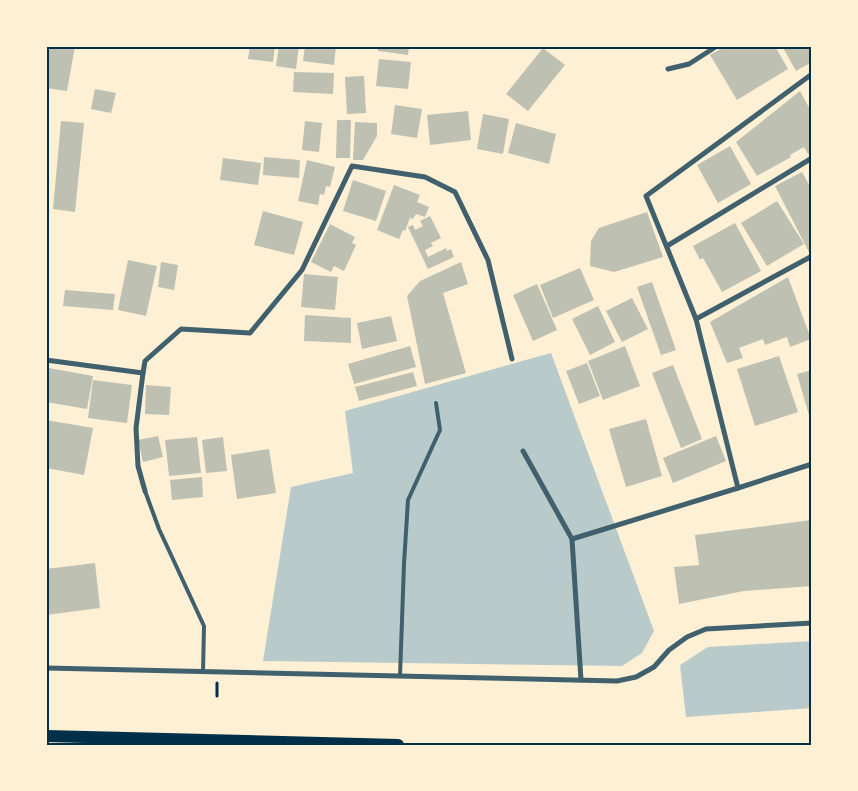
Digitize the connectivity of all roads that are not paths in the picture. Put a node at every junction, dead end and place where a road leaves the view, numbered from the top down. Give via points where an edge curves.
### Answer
1 (717, 46) edge
2 (668, 69) dead end
3 (812, 74) edge
4 (812, 158) edge
5 (667, 246) junction
6 (812, 256) edge
7 (696, 319) junction
8 (512, 359) dead end
9 (46, 360) edge
10 (142, 373) junction
11 (436, 403) dead end
12 (523, 451) dead end
13 (812, 464) edge
14 (738, 488) junction
15 (145, 491) joint
16 (572, 539) junction
17 (812, 622) edge
18 (46, 668) edge
19 (203, 672) junction
20 (400, 677) junction
21 (581, 680) junction
22 (46, 736) edge
23 (398, 745) edge

1 - 2 street via 689,64
3 - 5 street via 646,196
4 - 5 street
5 - 7 street
6 - 7 street
7 - 14 street
8 - 10 street via 488,260 455,192 425,177 352,166 302,270 250,333 181,329 145,360
9 - 10 street
10 - 15 street via 136,428 138,466
11 - 20 lane via 440,430 408,500
12 - 16 street
13 - 14 street
14 - 16 street
15 - 19 lane via 204,626
16 - 21 street
17 - 21 street via 706,629 687,637 654,667 636,677 617,681
18 - 19 street
19 - 20 street
20 - 21 street
22 - 23 main road

